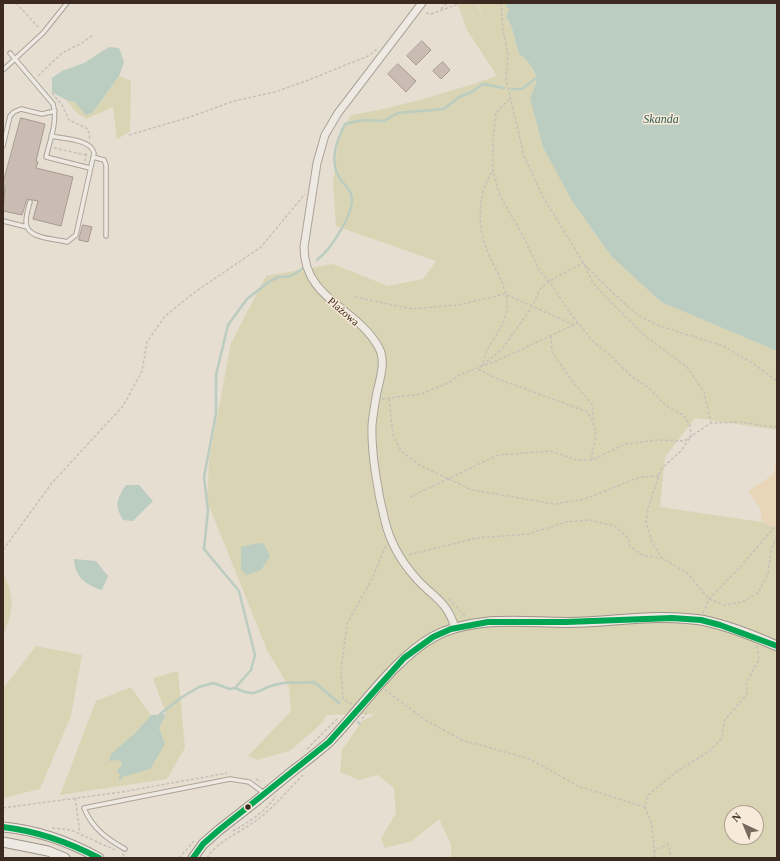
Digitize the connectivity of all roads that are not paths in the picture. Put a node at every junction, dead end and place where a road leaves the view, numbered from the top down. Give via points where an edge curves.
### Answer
1 (67, 3) edge
2 (424, 6) edge
3 (10, 53) dead end
4 (15, 59) junction
5 (3, 70) edge
6 (55, 111) junction
7 (51, 136) junction
8 (3, 146) edge
9 (93, 157) junction
10 (90, 168) junction
11 (30, 202) dead end
12 (3, 221) edge
13 (27, 228) junction
14 (106, 236) dead end
15 (455, 628) junction
16 (777, 646) edge
17 (262, 791) junction
18 (3, 827) edge
19 (3, 842) edge
20 (125, 850) dead end
21 (65, 858) edge
22 (99, 858) edge
23 (193, 858) edge

1 - 4 lane via 43,33
2 - 15 street, Plażowa via 338,113 325,135 317,163 304,246 307,268 315,285 322,294 363,328 380,349 382,368 379,399 372,424 382,508 390,538 401,559 415,577 444,604
3 - 4 lane
4 - 5 lane
4 - 6 lane via 53,104
6 - 7 lane
6 - 8 lane via 42,114 21,109 14,112 10,116
7 - 9 lane via 88,144 93,149
7 - 10 lane via 46,157
9 - 10 lane
9 - 14 lane via 104,160 106,165
10 - 13 lane via 73,239 67,242 37,235
11 - 13 lane
12 - 13 lane
15 - 16 street via 497,622 585,622 666,617 700,620 736,629
15 - 17 street via 432,638 415,650 326,744
17 - 20 lane via 249,782 230,779 84,808 89,820 106,838
17 - 23 street via 203,844
18 - 22 street via 56,838
19 - 21 street via 48,851

